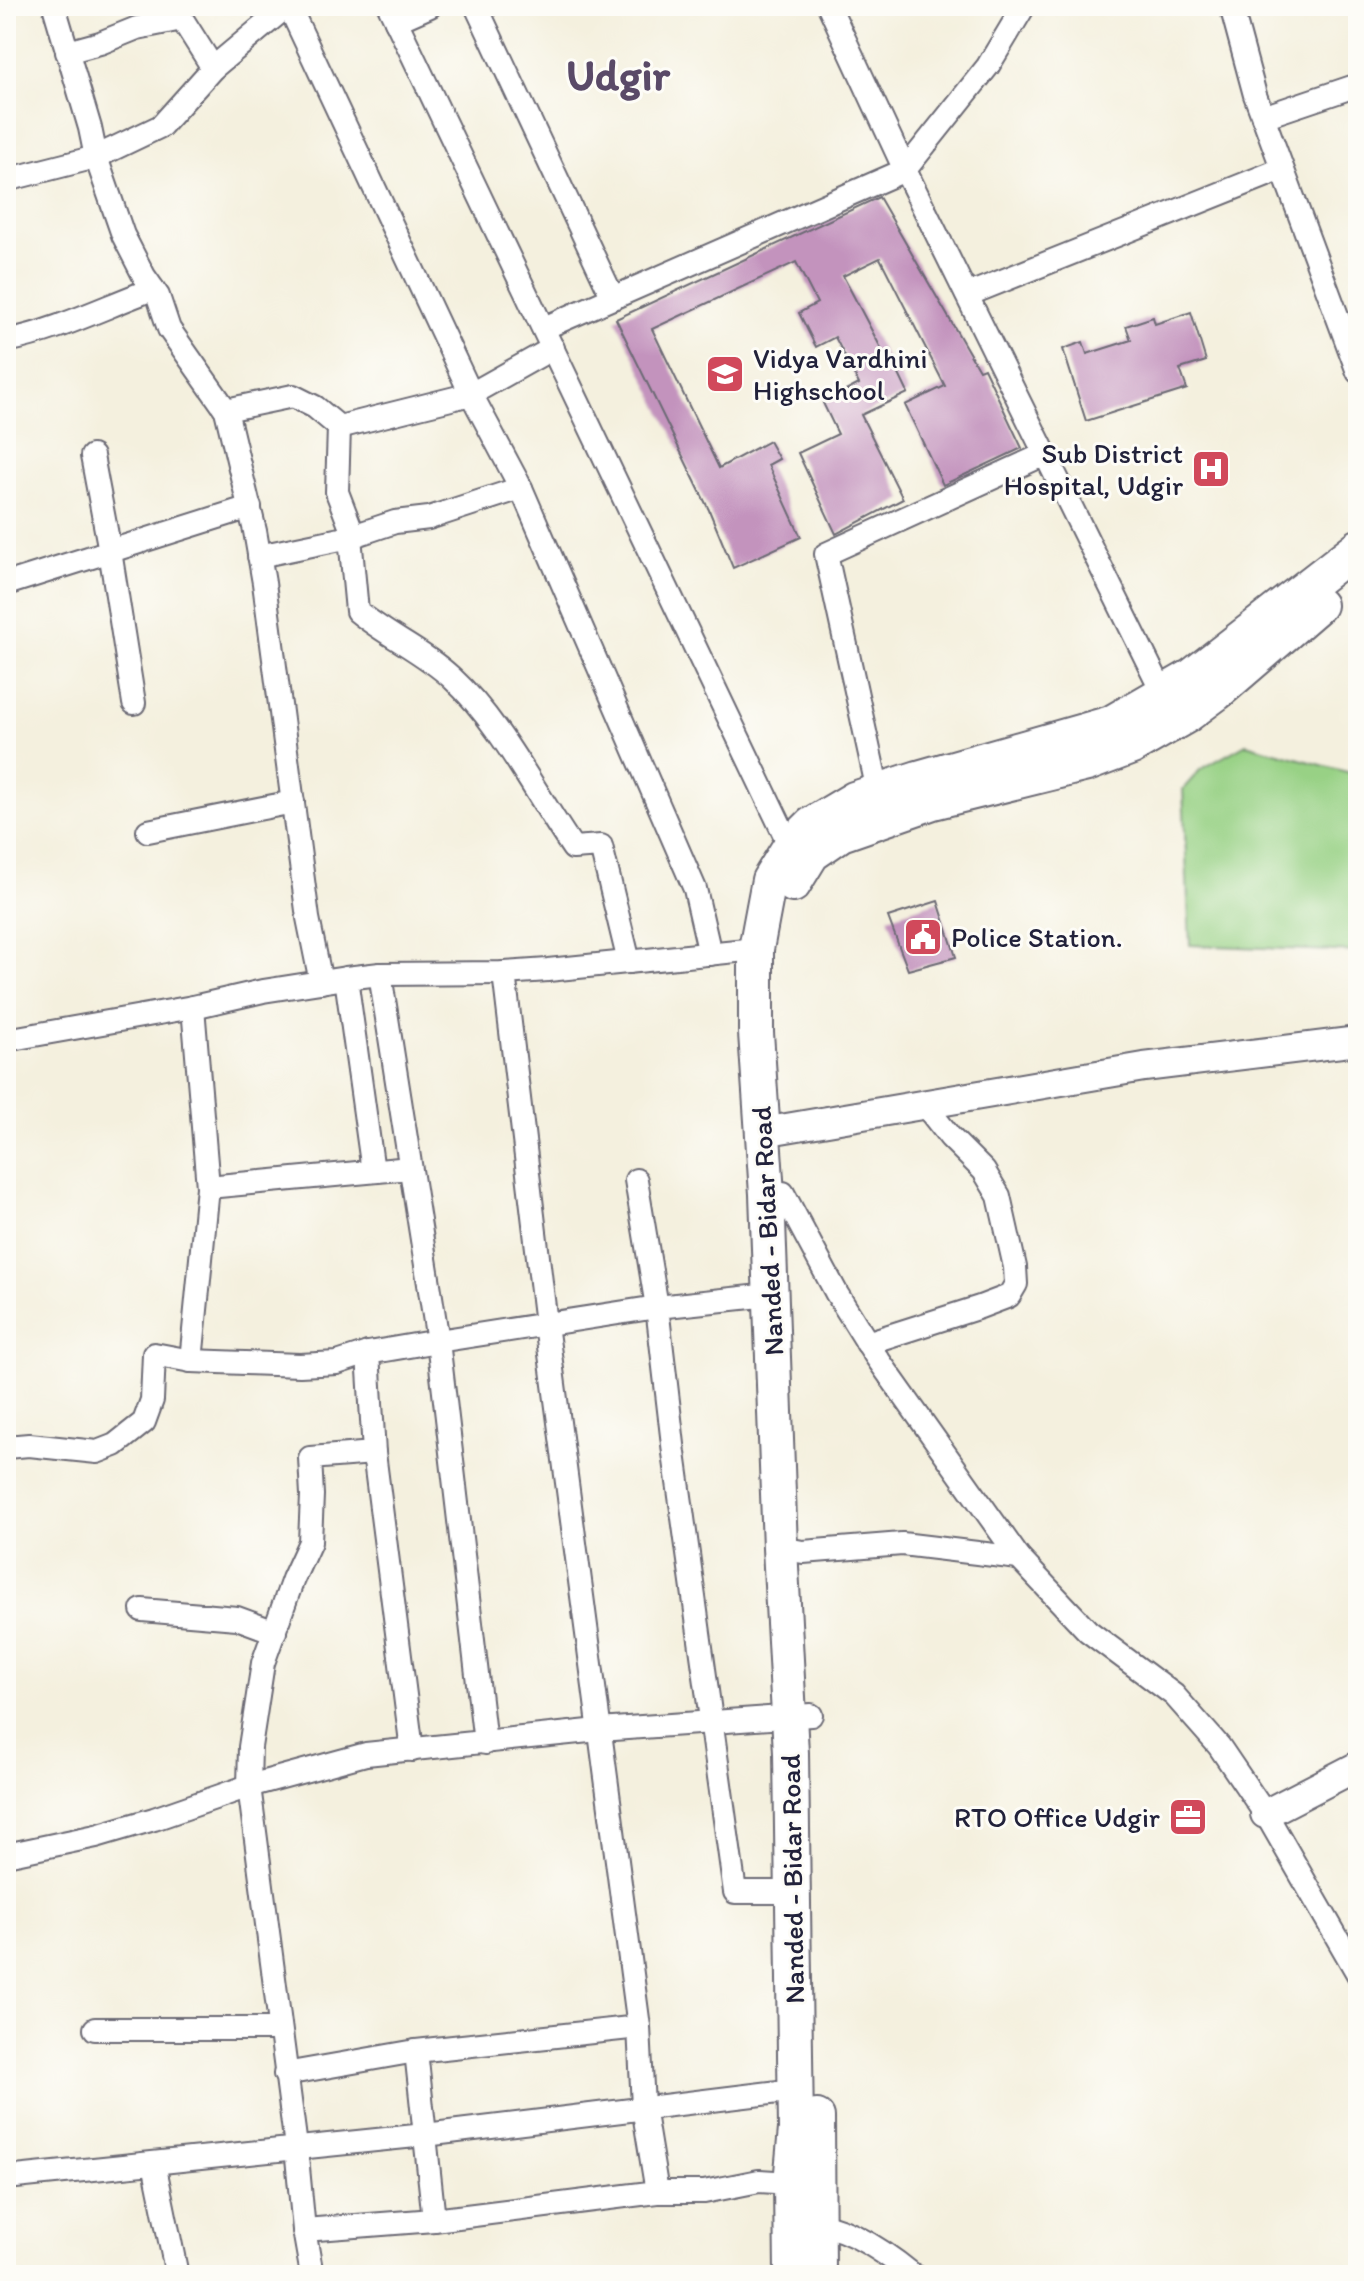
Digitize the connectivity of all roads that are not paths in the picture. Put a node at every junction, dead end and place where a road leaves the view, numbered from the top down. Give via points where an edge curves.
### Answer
1 (54, 6) edge
2 (288, 6) edge
3 (430, 6) edge
4 (476, 6) edge
5 (829, 6) edge
6 (1024, 6) edge
7 (1231, 6) edge
8 (392, 14) edge
9 (67, 52) junction
10 (213, 68) junction
11 (1358, 85) edge
12 (1263, 117) junction
13 (96, 157) junction
14 (1282, 169) junction
15 (905, 170) junction
16 (6, 180) edge
17 (153, 289) junction
18 (967, 295) junction
19 (613, 298) junction
20 (549, 338) junction
21 (6, 341) edge
22 (1358, 372) edge
23 (471, 394) junction
24 (226, 410) junction
25 (339, 427) junction
26 (1045, 454) junction
27 (92, 456) dead end
28 (521, 488) junction
29 (250, 507) junction
30 (350, 537) junction
31 (1358, 547) edge
32 (110, 551) junction
33 (259, 556) junction
34 (1358, 570) edge
35 (6, 584) edge
36 (1163, 693) junction
37 (134, 703) dead end
38 (878, 791) junction
39 (293, 802) junction
40 (148, 831) dead end
41 (790, 846) junction
42 (756, 949) junction
43 (710, 954) junction
44 (629, 962) junction
45 (504, 973) junction
46 (380, 974) junction
47 (346, 978) junction
48 (321, 982) junction
49 (193, 1007) junction
50 (6, 1040) edge
51 (1358, 1041) edge
52 (924, 1104) junction
53 (770, 1130) junction
54 (410, 1168) junction
55 (373, 1171) junction
56 (636, 1180) dead end
57 (208, 1187) junction
58 (783, 1193) junction
59 (770, 1295) junction
60 (657, 1307) junction
61 (546, 1324) junction
62 (438, 1341) junction
63 (867, 1343) junction
64 (368, 1353) junction
65 (191, 1361) junction
66 (6, 1447) edge
67 (374, 1453) junction
68 (792, 1550) junction
69 (1019, 1558) junction
70 (142, 1610) dead end
71 (275, 1632) junction
72 (800, 1716) junction
73 (711, 1724) junction
74 (599, 1730) junction
75 (485, 1743) junction
76 (412, 1750) junction
77 (1358, 1766) edge
78 (249, 1786) junction
79 (1265, 1814) junction
80 (6, 1855) edge
81 (794, 1892) junction
82 (1358, 1974) edge
83 (639, 2027) junction
84 (95, 2029) dead end
85 (280, 2029) junction
86 (416, 2051) junction
87 (285, 2074) junction
88 (795, 2090) junction
89 (643, 2107) junction
90 (425, 2135) junction
91 (296, 2147) junction
92 (154, 2163) junction
93 (6, 2178) edge
94 (791, 2183) junction
95 (657, 2192) junction
96 (434, 2220) junction
97 (805, 2223) junction
98 (304, 2230) junction
99 (177, 2275) edge
100 (312, 2275) edge
101 (792, 2275) edge
102 (818, 2275) edge
103 (913, 2275) edge

1 - 9 street
2 - 10 street
2 - 23 street
3 - 8 street
4 - 19 street
5 - 15 street
6 - 15 street via 988,66
7 - 12 street
8 - 20 street
9 - 10 street via 182,19
9 - 13 street
10 - 13 street via 161,126
11 - 12 street
12 - 14 street
13 - 16 street
13 - 17 street via 123,235
14 - 18 street
14 - 22 street
15 - 18 street
15 - 19 street
17 - 21 street via 54,329
17 - 24 street via 169,329
18 - 26 street
19 - 20 street
20 - 23 street
20 - 41 street
23 - 25 street
23 - 28 street
24 - 25 street via 293,396
24 - 29 street
25 - 30 street via 337,492
26 - 36 street
26 - 38 street via 826,554
27 - 32 street
28 - 30 street
28 - 43 street via 695,889
29 - 32 street
29 - 33 street
30 - 33 street
30 - 44 street via 357,611 421,652 464,690 493,722 573,848 601,846
31 - 36 highway, Nanded - Bidar Road
32 - 35 street
32 - 37 street
33 - 39 street
34 - 53 highway, Nanded - Bidar Road via 1217,693 1132,747 1087,764 896,814 841,834 812,854 794,881 781,916 771,966
36 - 38 highway, Nanded - Bidar Road via 1111,723
38 - 41 highway, Nanded - Bidar Road via 812,824
39 - 40 street
39 - 48 street
41 - 42 highway, Nanded - Bidar Road via 769,880
42 - 43 street
42 - 53 highway, Nanded - Bidar Road via 756,1033
43 - 44 street
44 - 45 street
45 - 46 street
45 - 61 street
46 - 47 street
46 - 54 street
47 - 48 street
47 - 55 street
48 - 49 street
49 - 50 street
49 - 57 street
51 - 52 main road via 1144,1067
52 - 53 main road
52 - 63 street via 984,1171 999,1196 1016,1284 1009,1296
53 - 58 highway, Nanded - Bidar Road
53 - 59 highway, Nanded - Bidar Road
54 - 55 street
54 - 62 street
55 - 57 street
56 - 60 street
57 - 65 street
58 - 63 street
58 - 68 highway, Nanded - Bidar Road
59 - 60 street
59 - 68 highway, Nanded - Bidar Road
60 - 61 street
60 - 73 street
61 - 62 street
61 - 74 street
62 - 64 street
62 - 75 street
63 - 69 street
64 - 65 street via 337,1363 300,1365
64 - 67 street
65 - 66 street via 154,1354 152,1400 144,1422 115,1445 97,1452
67 - 71 street via 310,1458 310,1542
67 - 76 street
68 - 69 street via 902,1544
68 - 72 highway, Nanded - Bidar Road
69 - 79 street via 1088,1631 1174,1695 1219,1746
70 - 71 street via 237,1618
71 - 78 street via 261,1677
72 - 73 street
72 - 81 highway, Nanded - Bidar Road
72 - 97 highway, Nanded - Bidar Road
73 - 74 street
73 - 81 street via 735,1892
74 - 75 street
74 - 83 street
75 - 76 street
76 - 78 street via 366,1754
77 - 79 main road
78 - 80 street via 111,1832
78 - 85 street
79 - 82 street
81 - 88 highway, Nanded - Bidar Road
83 - 86 street
83 - 89 street
84 - 85 street
85 - 87 street
86 - 87 street
86 - 90 street
87 - 91 street
88 - 89 street
88 - 94 highway, Nanded - Bidar Road
89 - 90 street
89 - 95 street
90 - 91 street
90 - 96 street
91 - 92 street
91 - 98 street
92 - 93 street
92 - 99 street
94 - 95 street via 759,2181 704,2192
94 - 97 highway, Nanded - Bidar Road
95 - 96 street
96 - 98 street
97 - 101 highway, Nanded - Bidar Road
97 - 102 highway, Nanded - Bidar Road
97 - 103 street via 857,2237
98 - 100 street

